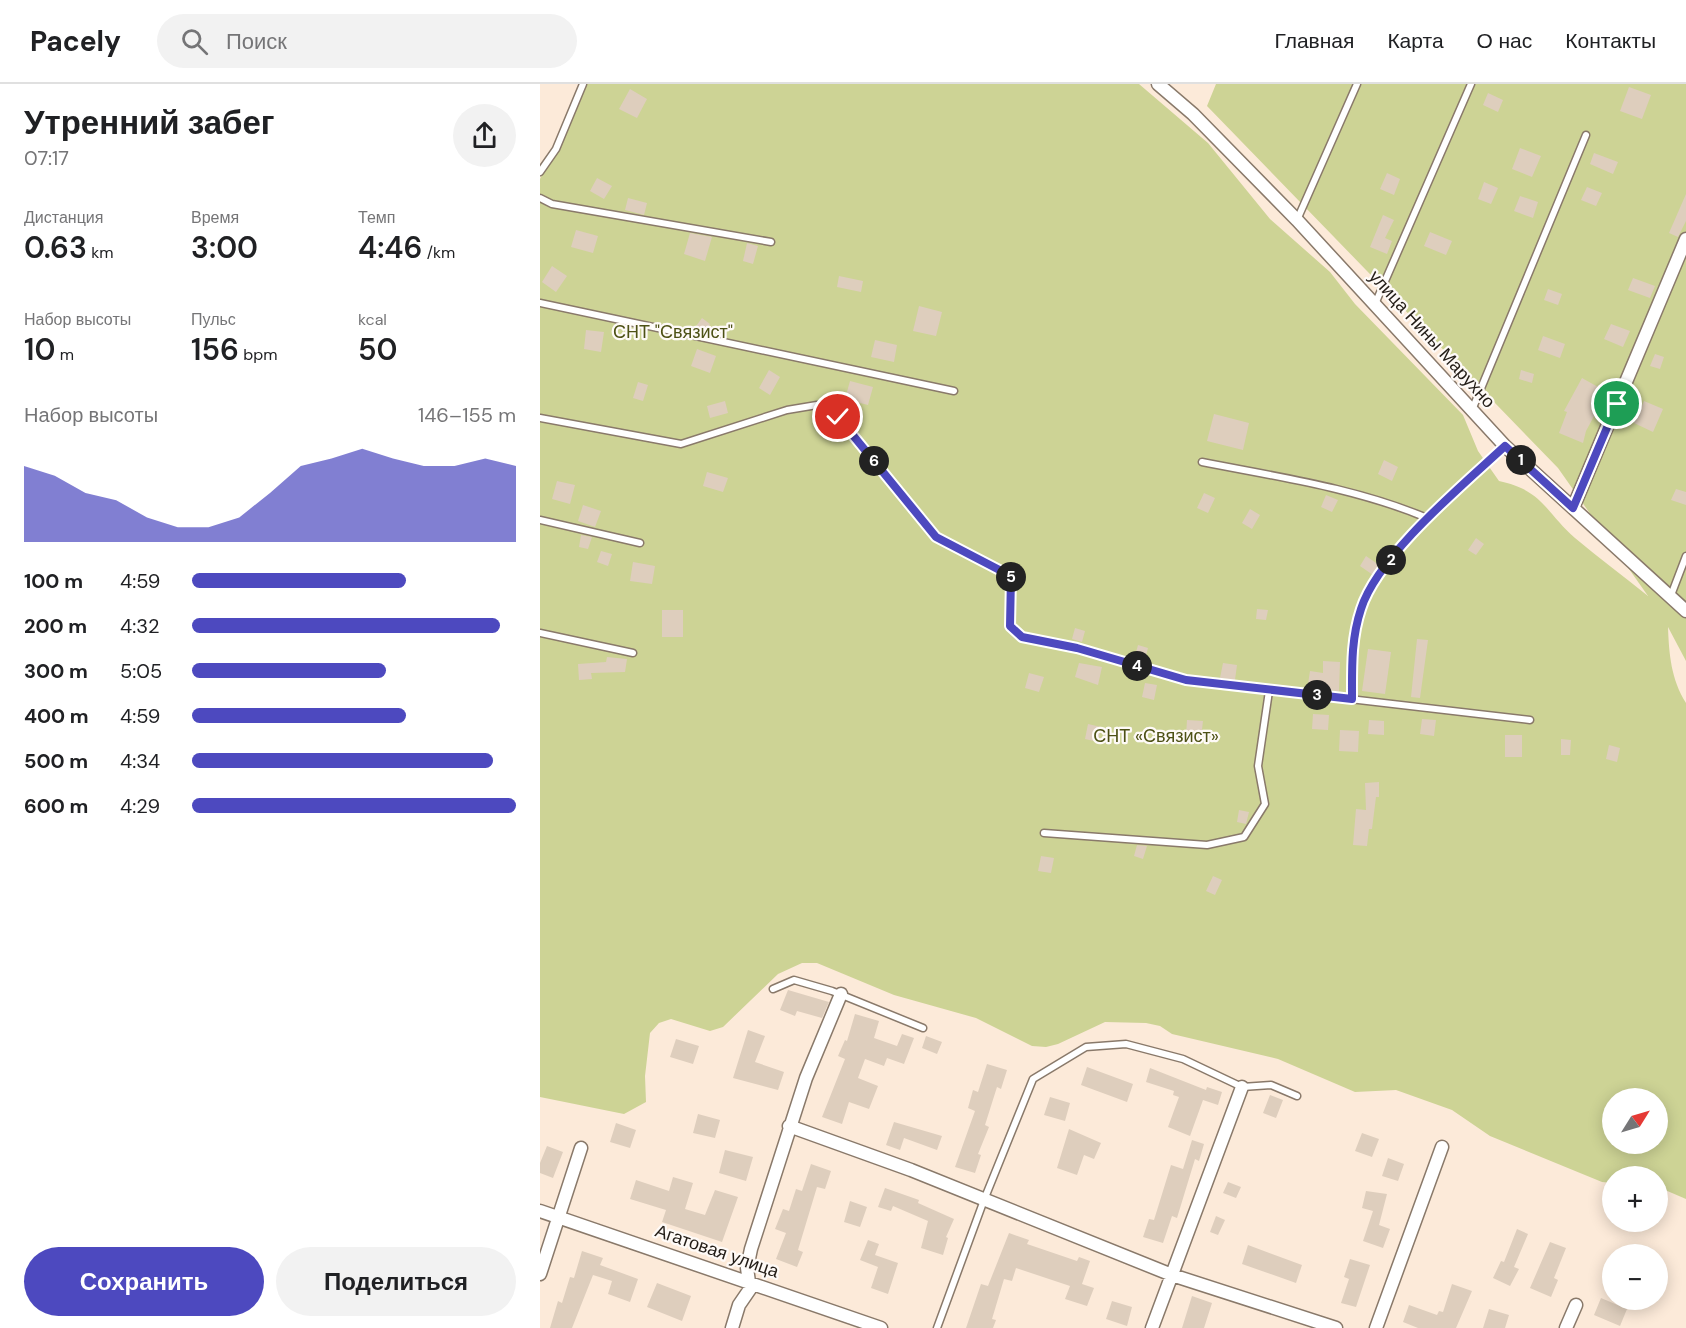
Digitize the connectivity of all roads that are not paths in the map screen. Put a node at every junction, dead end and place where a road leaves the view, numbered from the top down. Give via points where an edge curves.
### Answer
1 (583, 84) edge
2 (1158, 84) edge
3 (1357, 84) edge
4 (1471, 84) edge
5 (1586, 135) dead end
6 (540, 172) edge
7 (540, 198) edge
8 (1297, 220) junction
9 (1686, 239) edge
10 (771, 242) dead end
11 (540, 303) edge
12 (1376, 303) junction
13 (954, 392) dead end
14 (1472, 410) junction
15 (540, 418) edge
16 (1505, 446) junction
17 (1202, 462) dead end
18 (1573, 508) junction
19 (1427, 518) junction
20 (540, 520) edge
21 (640, 543) dead end
22 (1686, 556) edge
23 (1670, 599) junction
24 (1686, 611) edge
25 (540, 633) edge
26 (633, 653) dead end
27 (1269, 691) junction
28 (1352, 699) junction
29 (1530, 720) dead end
30 (1044, 833) dead end
31 (773, 989) dead end
32 (842, 994) junction
33 (923, 1028) dead end
34 (1242, 1088) junction
35 (1297, 1096) dead end
36 (789, 1126) junction
37 (1442, 1147) dead end
38 (581, 1148) dead end
39 (984, 1200) junction
40 (540, 1211) edge
41 (558, 1218) junction
42 (540, 1274) edge
43 (1172, 1275) junction
44 (747, 1280) junction
45 (1576, 1305) dead end
46 (732, 1328) edge
47 (882, 1328) edge
48 (937, 1328) edge
49 (1152, 1328) edge
50 (1336, 1328) edge
51 (1376, 1328) edge
52 (1566, 1328) edge

1 - 6 lane via 556,149
2 - 8 street, улица Нины Марухно via 1193,114
3 - 8 lane
4 - 12 lane
5 - 14 lane
7 - 10 lane via 552,204
8 - 12 street, улица Нины Марухно
9 - 18 street
11 - 13 lane
12 - 14 street, улица Нины Марухно
14 - 16 street, улица Нины Марухно
15 - 27 lane via 681,444 787,410 817,405 838,417 936,537 1011,576 1010,626 1022,637 1077,648 1186,680
16 - 18 street, улица Нины Марухно
16 - 19 lane
17 - 19 lane via 1327,487 1394,504
18 - 23 street, улица Нины Марухно
19 - 28 lane via 1379,575 1361,607 1351,649
20 - 21 lane
22 - 23 lane
23 - 24 street, улица Нины Марухно
25 - 26 lane
27 - 28 lane
27 - 30 lane via 1258,766 1265,804 1245,837 1207,845
28 - 29 lane
31 - 32 lane via 794,980
32 - 33 lane
32 - 36 street
34 - 35 lane via 1271,1085
34 - 39 lane via 1183,1059 1126,1044 1086,1047 1034,1079
34 - 43 street
36 - 39 street
36 - 44 street via 751,1250
37 - 51 street
38 - 41 street
39 - 43 street
39 - 48 lane
40 - 41 street, Агатовая улица
41 - 42 street
41 - 44 street, Агатовая улица
43 - 49 street
43 - 50 street
44 - 46 street via 748,1294
44 - 47 street, Агатовая улица
45 - 52 street

